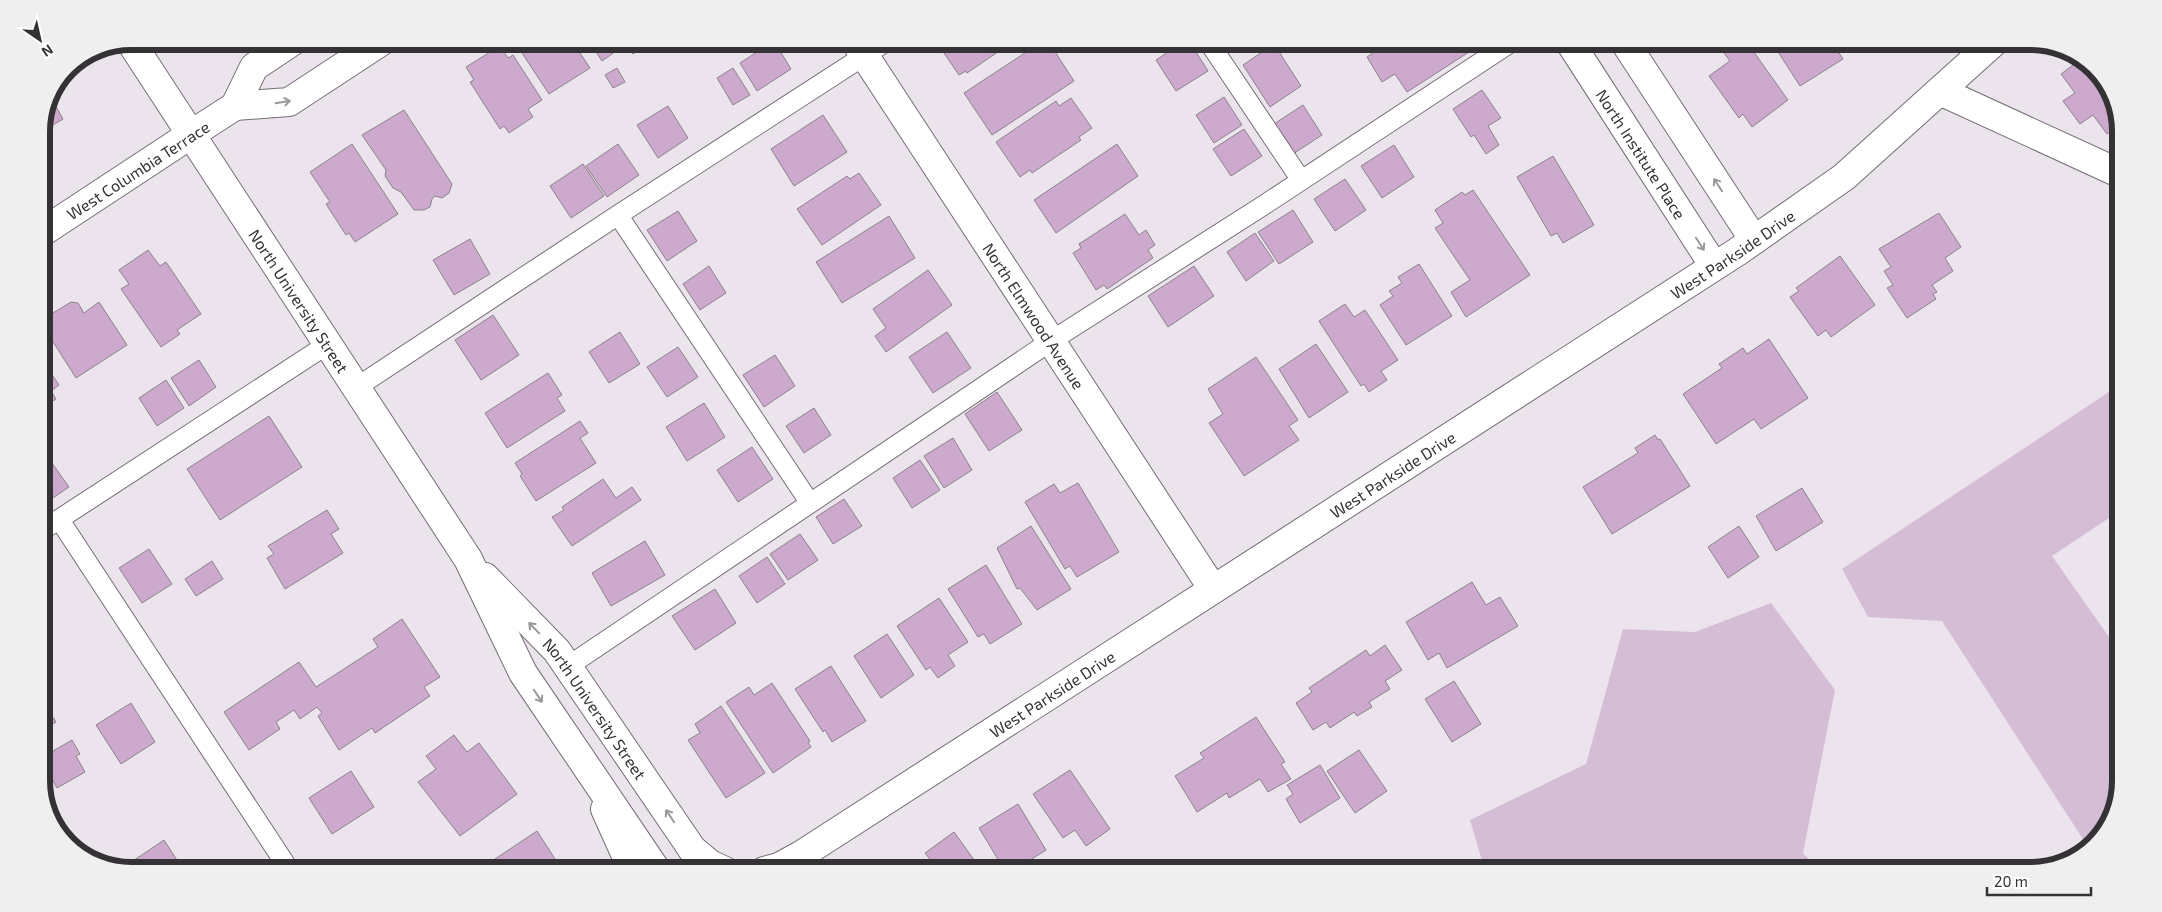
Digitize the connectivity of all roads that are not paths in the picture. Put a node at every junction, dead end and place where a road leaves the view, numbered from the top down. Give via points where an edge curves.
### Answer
1 (135, 50) edge
2 (280, 50) edge
3 (368, 50) edge
4 (859, 50) edge
5 (861, 50) edge
6 (1214, 50) edge
7 (1500, 50) edge
8 (1575, 50) edge
9 (1630, 50) edge
10 (1985, 50) edge
11 (1940, 92) junction
12 (235, 106) junction
13 (190, 135) junction
14 (2112, 170) edge
15 (1301, 180) junction
16 (618, 215) junction
17 (50, 227) edge
18 (1754, 240) junction
19 (1714, 266) junction
20 (1051, 341) junction
21 (328, 344) junction
22 (357, 387) junction
23 (810, 503) junction
24 (59, 519) junction
25 (50, 525) edge
26 (468, 559) junction
27 (1213, 589) junction
28 (567, 667) junction
29 (583, 762) junction
30 (692, 849) junction
31 (284, 862) edge
32 (629, 862) edge
33 (651, 862) edge
34 (701, 862) edge
35 (708, 862) edge
36 (788, 862) edge

1 - 13 street, North University Street
2 - 12 street via 254,67
12 -> 3 street, West Columbia Terrace via 289,102
4 - 16 lane
5 - 20 street, North Elmwood Avenue
6 - 15 lane
7 - 15 lane
8 -> 19 street, North Institute Place
18 -> 9 street
10 - 11 street, West Parkside Drive
11 - 14 street
11 - 18 street, West Parkside Drive via 1844,177
12 - 13 street, West Columbia Terrace
13 - 17 street, West Columbia Terrace
13 - 21 street, North University Street
15 - 20 lane
16 - 22 lane
16 - 23 lane
18 - 19 street, West Parkside Drive
19 - 27 street, West Parkside Drive
20 - 23 lane
20 - 27 street, North Elmwood Avenue
21 - 22 street, North University Street
21 - 24 lane
22 - 26 street, North University Street
23 - 28 lane
24 - 25 lane
24 - 31 lane
28 -> 26 street, North University Street via 556,651
26 -> 29 street, North University Street via 523,673
27 - 36 street, West Parkside Drive
30 -> 28 street, North University Street
29 - 32 street
29 - 33 street, North University Street
30 - 34 street, North University Street
30 - 35 street

